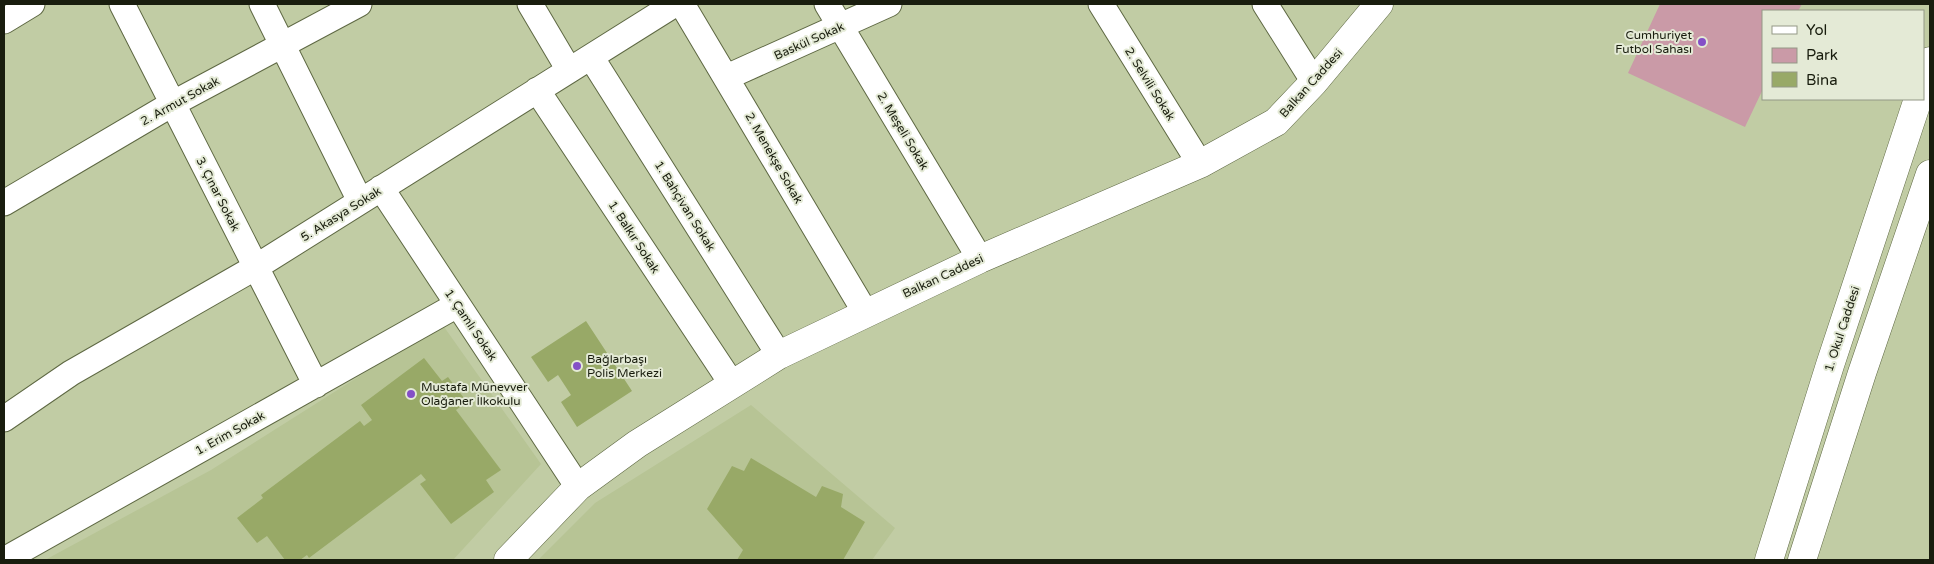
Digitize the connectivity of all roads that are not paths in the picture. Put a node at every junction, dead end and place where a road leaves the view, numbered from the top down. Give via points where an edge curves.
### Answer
1 (32, 4) edge
2 (122, 4) edge
3 (262, 4) edge
4 (359, 4) edge
5 (530, 4) edge
6 (674, 4) edge
7 (682, 4) edge
8 (827, 4) edge
9 (889, 4) edge
10 (1101, 4) edge
11 (1265, 4) edge
12 (1379, 4) edge
13 (4, 21) edge
14 (840, 28) junction
15 (282, 45) junction
16 (591, 57) junction
17 (1930, 61) edge
18 (569, 70) junction
19 (727, 77) junction
20 (1924, 81) edge
21 (1314, 82) junction
22 (537, 90) junction
23 (1918, 100) edge
24 (172, 104) junction
25 (1200, 164) junction
26 (1930, 174) edge
27 (381, 188) junction
28 (360, 201) junction
29 (4, 203) edge
30 (980, 259) junction
31 (256, 267) junction
32 (457, 305) junction
33 (865, 312) junction
34 (779, 355) junction
35 (732, 384) junction
36 (316, 385) junction
37 (4, 419) edge
38 (578, 487) junction
39 (4, 560) edge
40 (508, 560) edge
41 (1769, 560) edge
42 (1802, 560) edge

1 - 13 street
2 - 24 street, 3. Çınar Sokak
3 - 15 street
4 - 15 street, 2. Armut Sokak
5 - 18 street
6 - 16 street, 5. Akasya Sokak
7 - 19 street, 2. Menekşe Sokak
8 - 14 street, 2. Meşeli Sokak
9 - 14 street, Baskül Sokak
10 - 25 street, 2. Selvili Sokak
11 - 21 street
12 - 21 street, Balkan Caddesi
14 - 19 street, Baskül Sokak
14 - 30 street, 2. Meşeli Sokak
15 - 24 street, 2. Armut Sokak
15 - 28 street
16 - 18 street, 5. Akasya Sokak
16 - 34 street, 1. Bahçivan Sokak
17 - 20 street
18 - 22 street, 5. Akasya Sokak
19 - 33 street, 2. Menekşe Sokak
21 - 25 street, Balkan Caddesi via 1276,122
22 - 27 street, 5. Akasya Sokak
22 - 35 street, 1. Balkır Sokak
23 - 41 street, 1. Okul Caddesi
24 - 29 street, 2. Armut Sokak
24 - 31 street, 3. Çınar Sokak
25 - 30 street, Balkan Caddesi
26 - 42 street
27 - 28 street, 5. Akasya Sokak
27 - 32 street, 1. Çamlı Sokak
28 - 31 street, 5. Akasya Sokak
30 - 33 street, Balkan Caddesi
31 - 36 street, 3. Çınar Sokak
31 - 37 street, 5. Akasya Sokak via 71,373
32 - 36 street, 1. Erim Sokak
32 - 38 street, 1. Çamlı Sokak
33 - 34 street, Balkan Caddesi
34 - 35 street, Balkan Caddesi
35 - 38 street, Balkan Caddesi via 637,444
36 - 39 street, 1. Erim Sokak
38 - 40 street, Balkan Caddesi

